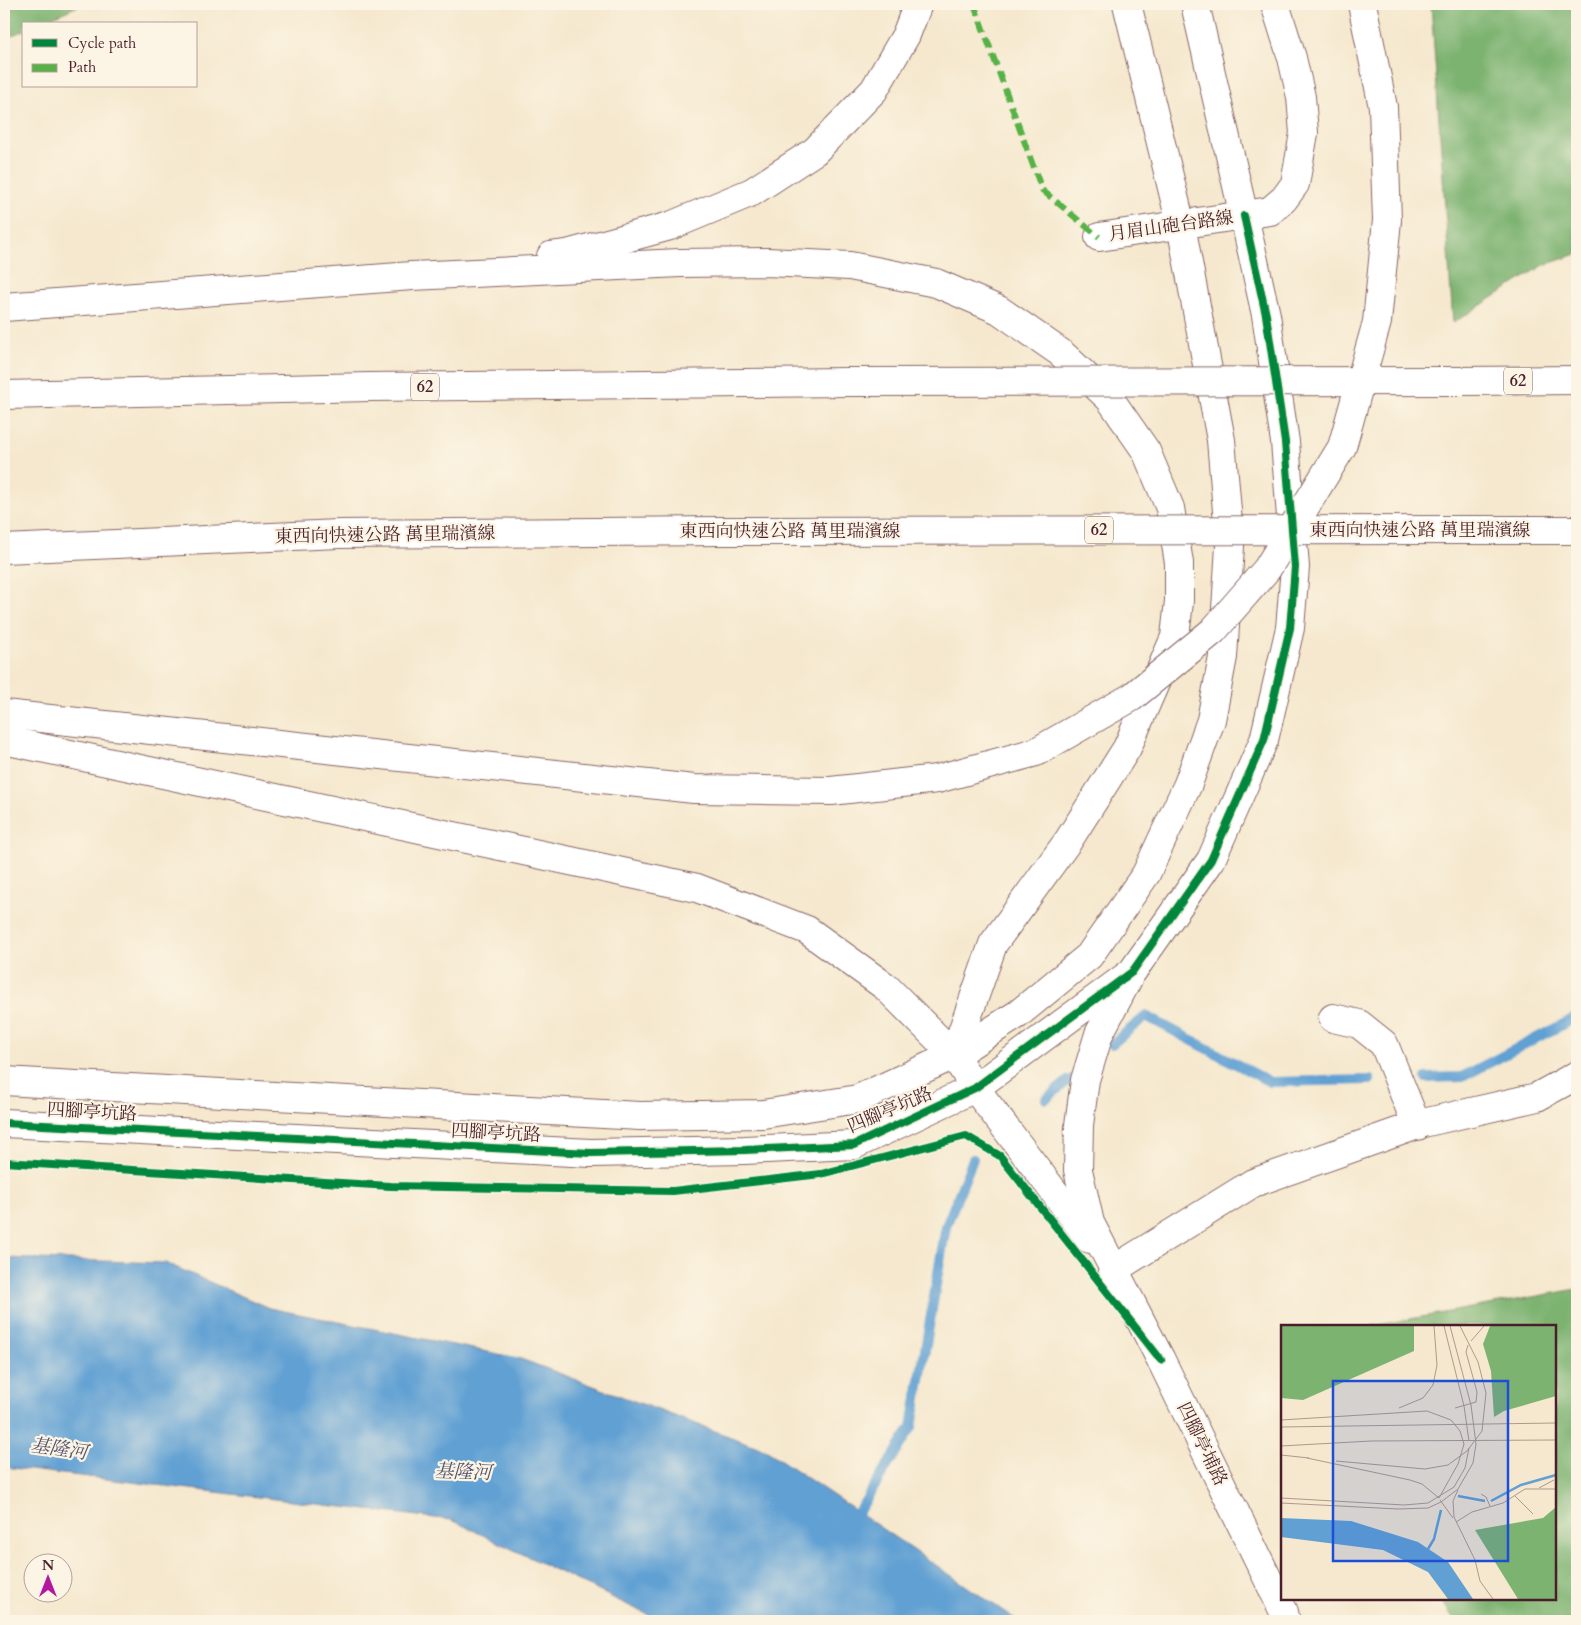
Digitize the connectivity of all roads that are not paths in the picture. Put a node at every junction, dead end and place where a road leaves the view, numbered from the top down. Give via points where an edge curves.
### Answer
1 (918, 4) edge
2 (1127, 4) edge
3 (1195, 4) edge
4 (1275, 4) edge
5 (1362, 4) edge
6 (1244, 216) junction
7 (1181, 225) junction
8 (1098, 237) dead end
9 (412, 276) junction
10 (4, 307) edge
11 (1577, 380) edge
12 (4, 395) edge
13 (1577, 530) edge
14 (4, 549) edge
15 (4, 714) edge
16 (4, 740) edge
17 (1132, 972) junction
18 (1333, 1018) dead end
19 (954, 1055) junction
20 (1577, 1075) edge
21 (4, 1081) edge
22 (975, 1088) junction
23 (4, 1123) edge
24 (1417, 1126) junction
25 (1113, 1270) junction
26 (1286, 1621) edge

1 - 9 main road via 906,35 874,90 815,151 752,192 670,226 567,254
2 - 7 main road, 四腳亭坑路
3 - 6 main road
4 - 6 main road, 月眉山砲台路線 via 1301,97 1304,133 1295,184 1270,211
5 - 15 main road, bridge via 1383,107 1387,220 1377,322 1342,447 1267,569 1213,631 1132,697 1036,752 937,779 831,791 694,789
6 - 7 main road, 月眉山砲台路線
6 - 17 main road via 1266,315 1285,442 1295,567 1290,628 1264,740 1211,860
7 - 8 main road, 月眉山砲台路線
7 - 19 main road, 四腳亭坑路 via 1221,440 1230,546 1223,657 1211,720 1188,784 1146,874 1088,956 1018,1014
9 - 10 main road
9 - 19 main road via 680,263 767,262 850,266 936,283 999,310 1061,353 1110,399 1146,451 1170,508 1179,563 1175,637 1127,748 1068,841 993,944
11 - 12 main road, 62, bridge via 847,382
13 - 14 main road, 東西向快速公路 萬里瑞濱線 / 62, bridge via 339,534
16 - 19 main road via 697,888 807,930 886,987
17 - 22 main road, 四腳亭坑路
17 - 25 main road via 1099,1034 1085,1080 1079,1125 1078,1170 1090,1223
18 - 24 main road via 1359,1024 1384,1044
19 - 21 main road, 四腳亭坑路 via 858,1099 763,1114 640,1116
19 - 22 main road
20 - 24 main road via 1537,1096
22 - 23 main road, 四腳亭坑路 via 854,1145 745,1150 591,1153
22 - 25 main road
24 - 25 main road via 1253,1183
25 - 26 main road, 四腳亭埔路 via 1161,1360

